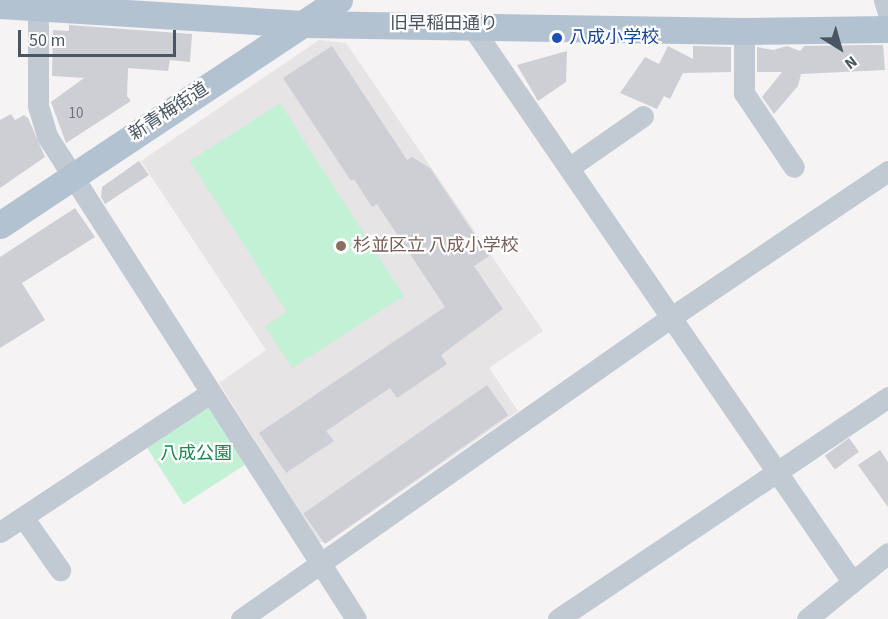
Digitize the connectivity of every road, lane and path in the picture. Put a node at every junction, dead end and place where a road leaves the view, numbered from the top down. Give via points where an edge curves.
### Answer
1 (339, 0) edge
2 (884, 0) edge
3 (0, 5) edge
4 (125, 7) edge
5 (38, 9) junction
6 (888, 13) edge
7 (303, 24) junction
8 (470, 24) junction
9 (888, 29) edge
10 (744, 31) junction
11 (643, 116) dead end
12 (570, 167) junction
13 (794, 167) dead end
14 (888, 171) edge
15 (70, 177) junction
16 (0, 225) edge
17 (670, 318) junction
18 (210, 393) junction
19 (888, 397) edge
20 (778, 471) junction
21 (23, 517) junction
22 (0, 532) edge
23 (888, 553) edge
24 (321, 565) junction
25 (60, 570) dead end
26 (851, 580) junction
27 (241, 619) edge
28 (356, 619) edge
29 (558, 619) edge
30 (807, 619) edge

1 - 7 main road, 新青梅街道
2 - 6 street
3 - 5 main road, 旧早稲田通り
4 - 5 main road, 旧早稲田通り
4 - 7 main road, 旧早稲田通り
5 - 15 street via 40,114 47,136
7 - 8 main road, 旧早稲田通り
7 - 15 main road, 新青梅街道
8 - 10 main road, 旧早稲田通り
8 - 12 street
9 - 10 main road, 旧早稲田通り
10 - 13 street via 744,93
11 - 12 street
12 - 17 street
14 - 17 street
15 - 16 main road, 新青梅街道
15 - 18 street
17 - 20 street
17 - 24 street
18 - 21 street
18 - 24 street
19 - 20 street
20 - 26 street
20 - 29 street
21 - 22 street
21 - 25 street
23 - 26 street
24 - 27 street
24 - 28 street
26 - 30 street

